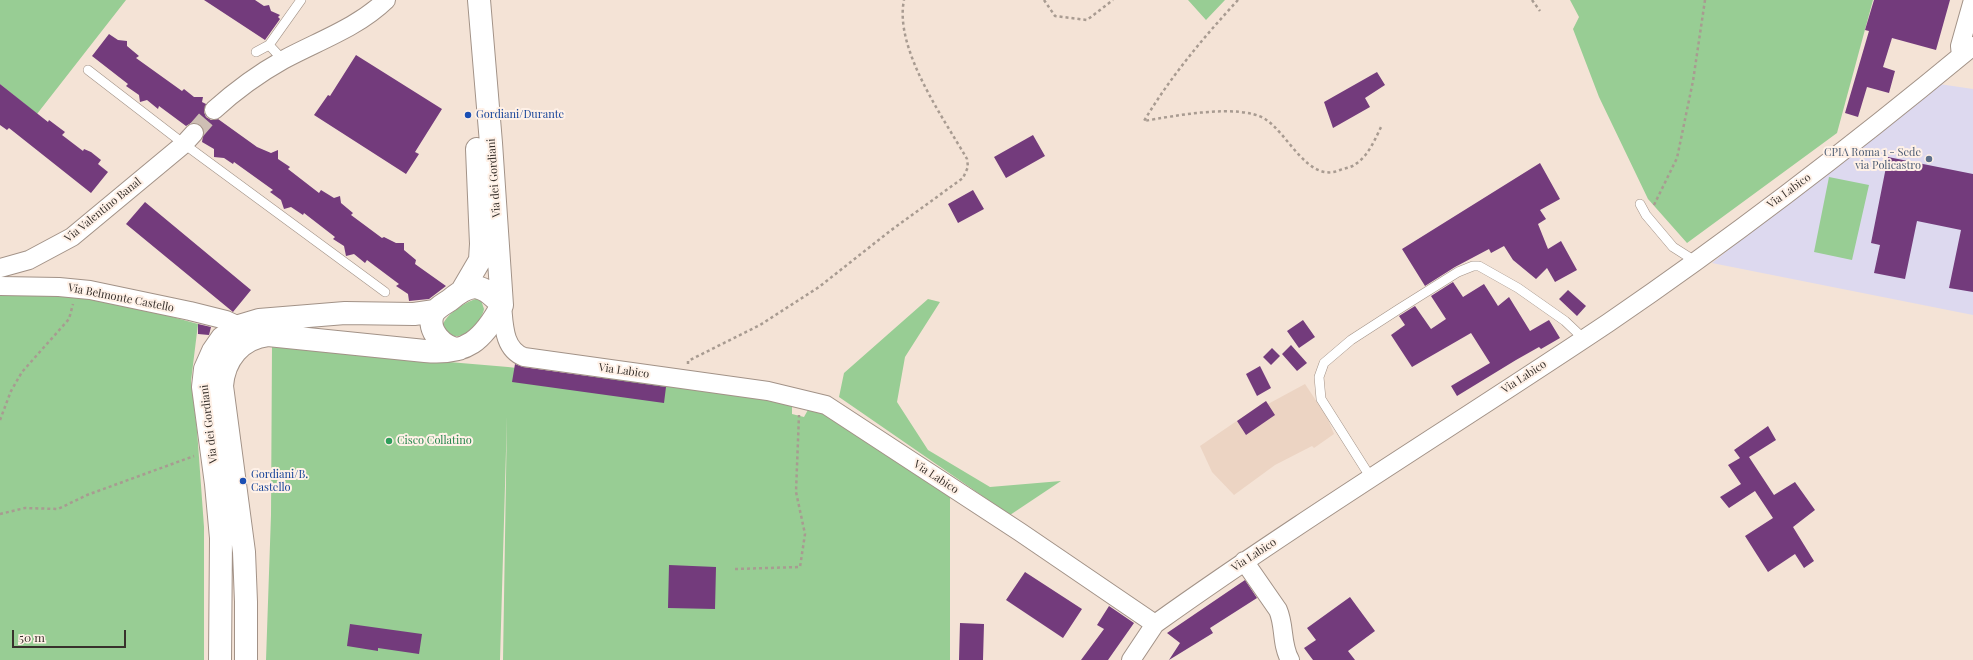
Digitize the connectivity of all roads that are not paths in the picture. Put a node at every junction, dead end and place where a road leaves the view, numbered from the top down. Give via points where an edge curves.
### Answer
1 (301, 0) edge
2 (386, 0) edge
3 (479, 0) edge
4 (1973, 0) edge
5 (480, 28) junction
6 (269, 45) junction
7 (256, 52) dead end
8 (1969, 55) edge
9 (283, 60) junction
10 (88, 70) dead end
11 (214, 110) tunnel mouth
12 (189, 139) junction
13 (1640, 204) dead end
14 (1695, 261) junction
15 (0, 268) edge
16 (0, 286) edge
17 (463, 288) junction
18 (385, 292) dead end
19 (502, 305) junction
20 (435, 311) junction
21 (239, 326) junction
22 (1584, 339) junction
23 (459, 349) junction
24 (1371, 478) junction
25 (1244, 561) junction
26 (1155, 624) junction
27 (220, 660) edge
28 (246, 660) edge
29 (1131, 660) edge
30 (1290, 660) edge

1 - 6 lane
2 - 9 street via 345,28
3 - 5 street, Via dei Gordiani
4 - 8 street via 1960,46
5 - 17 street, Via dei Gordiani via 476,75 480,260
5 - 19 street, Via dei Gordiani
6 - 7 lane
6 - 9 lane
8 - 14 street, Via Labico
9 - 11 street via 243,86
10 - 12 lane
12 - 15 street, Via Valentino Banal via 72,237 29,260
12 - 18 lane
13 - 14 lane via 1673,247
14 - 22 street, Via Labico
16 - 21 street, Via Belmonte Castello via 71,287 139,299 226,320
17 - 19 street via 484,289
17 - 20 street
19 - 23 street via 485,333 475,342
19 - 26 street, Via Labico via 507,339 512,350 520,356 768,392 826,405
20 - 21 street, Via dei Gordiani via 414,314 345,313 259,320
20 - 23 street via 432,323 436,336 448,347
21 - 27 street, Via dei Gordiani via 222,338 213,351 203,382 221,538
22 - 24 street, Via Labico
22 - 24 lane via 1565,321 1518,288 1479,266 1458,272 1399,309 1336,352 1324,363 1319,377 1321,399
23 - 28 street, Via dei Gordiani via 440,353 268,334 251,338 230,357 224,371 222,386 244,552
24 - 25 street, Via Labico
25 - 26 street, Via Labico
25 - 30 street via 1278,610 1283,641
26 - 29 street

